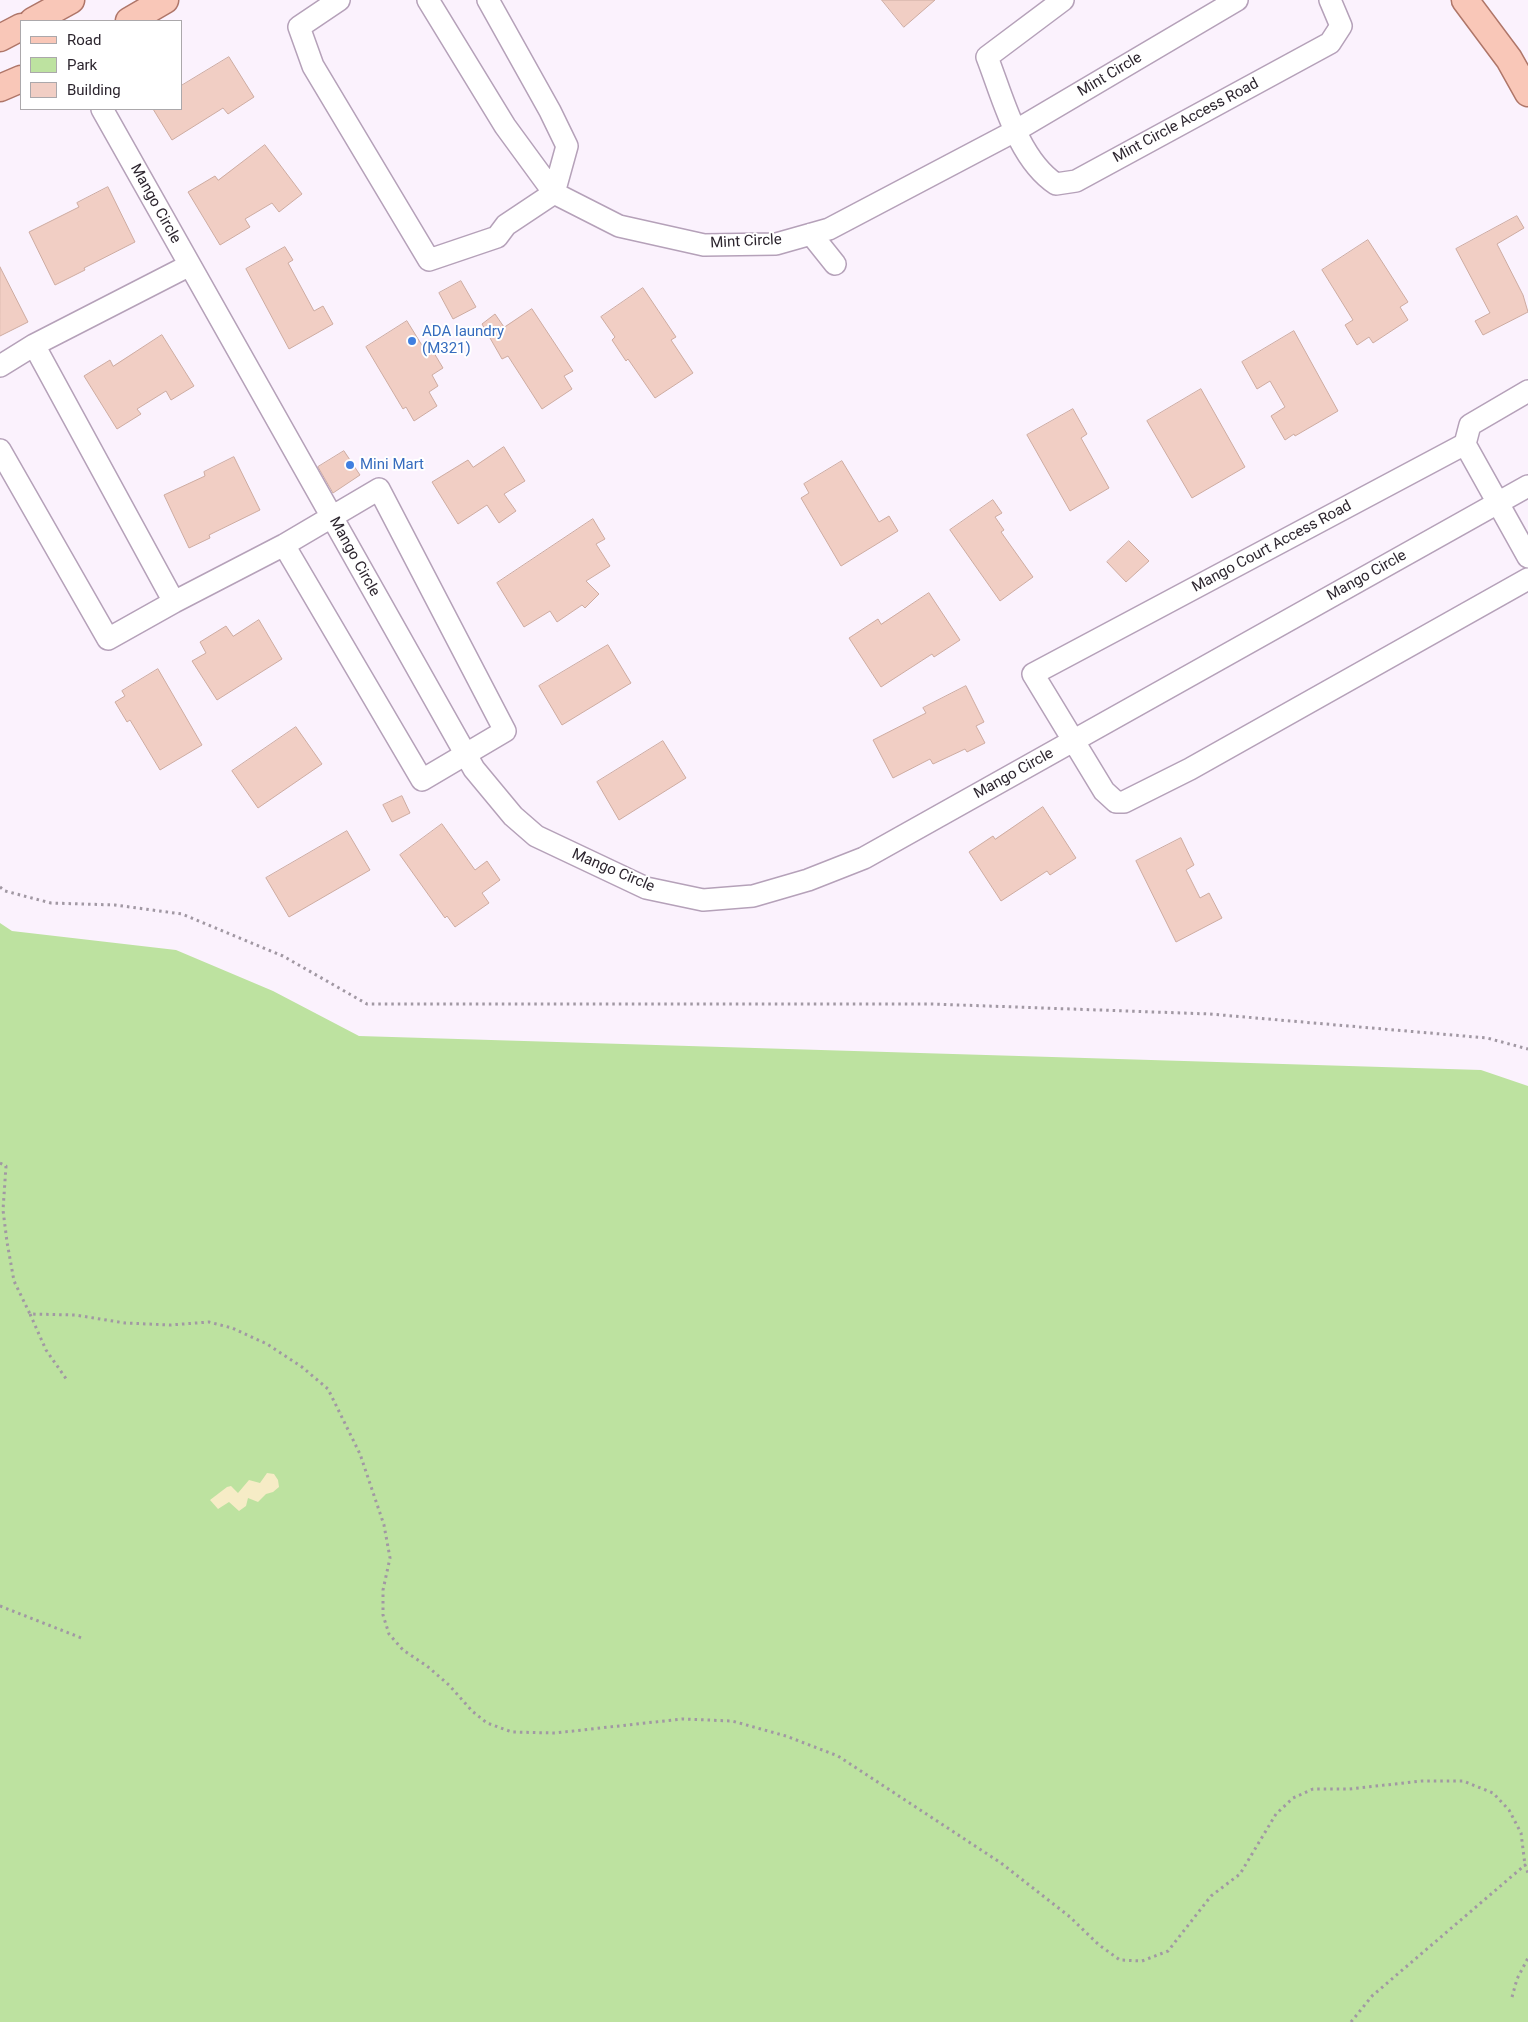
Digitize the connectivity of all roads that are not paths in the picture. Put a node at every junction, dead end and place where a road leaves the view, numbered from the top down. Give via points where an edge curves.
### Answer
1 (71, 0) edge
2 (165, 0) edge
3 (339, 0) edge
4 (428, 0) edge
5 (488, 0) edge
6 (1063, 0) edge
7 (1237, 0) edge
8 (1330, 0) edge
9 (1465, 0) edge
10 (44, 14) edge
11 (131, 20) edge
12 (20, 28) edge
13 (0, 38) edge
14 (20, 79) edge
15 (0, 88) edge
16 (1528, 93) edge
17 (103, 110) edge
18 (1015, 131) junction
19 (554, 193) junction
20 (812, 234) junction
21 (835, 264) dead end
22 (190, 265) junction
23 (34, 345) junction
24 (0, 366) edge
25 (1528, 391) edge
26 (1465, 444) junction
27 (0, 450) edge
28 (1528, 486) edge
29 (1497, 504) junction
30 (331, 516) junction
31 (284, 545) junction
32 (1528, 557) edge
33 (1528, 580) edge
34 (174, 602) junction
35 (1073, 741) junction
36 (465, 754) junction

1 - 10 main road
2 - 11 main road
3 - 19 street via 299,27 313,66 429,260 497,237 506,225
4 - 19 street, Mint Circle via 505,126
5 - 19 street via 567,146
6 - 18 street via 987,57
7 - 18 street, Mint Circle
8 - 18 street, Mint Circle Access Road via 1341,26 1330,43 1076,181 1056,184 1041,174
9 - 16 main road via 1509,59
12 - 13 main road
14 - 15 main road
17 - 22 street, Mango Circle
18 - 20 street, Mint Circle via 829,229
19 - 20 street, Mint Circle via 619,226 704,245 776,244
20 - 21 street
22 - 23 street
22 - 30 street, Mango Circle
23 - 24 street
23 - 34 street
25 - 26 street via 1470,425
26 - 29 street
26 - 35 street, Mango Court Access Road via 1033,674
27 - 34 street via 108,639
28 - 29 street, Mango Circle
29 - 32 street
29 - 35 street, Mango Circle
30 - 31 street
30 - 36 street, Mango Circle
30 - 36 street via 379,489 505,731
31 - 34 street
31 - 36 street via 422,780
33 - 35 street via 1190,769 1124,802 1116,802 1104,791
35 - 36 street, Mango Circle via 864,858 808,880 753,896 703,900 646,888 536,836 513,816

